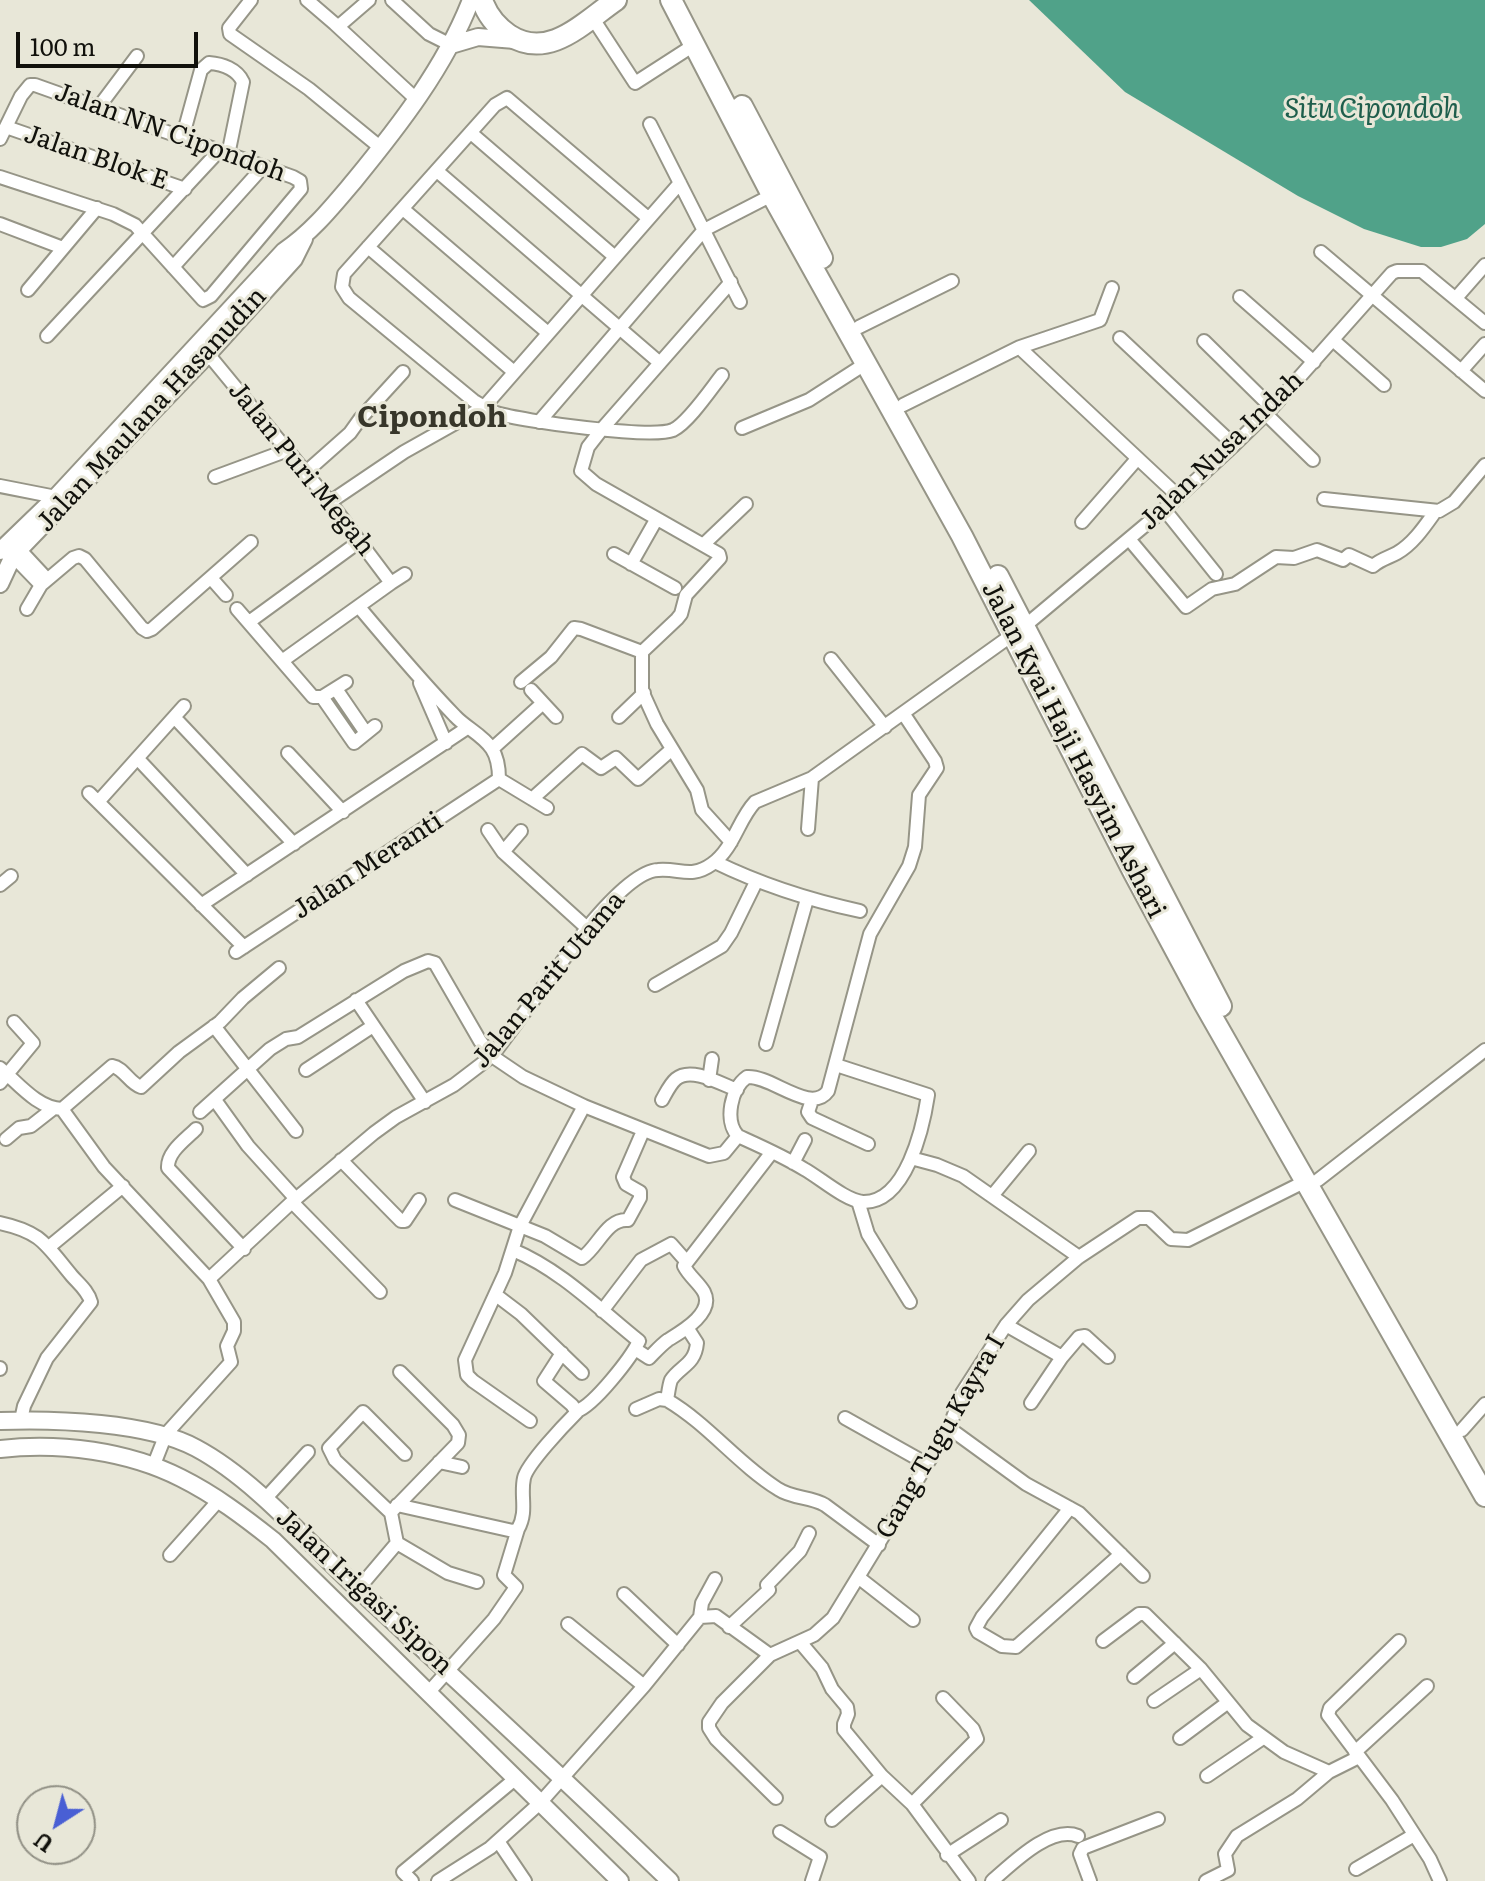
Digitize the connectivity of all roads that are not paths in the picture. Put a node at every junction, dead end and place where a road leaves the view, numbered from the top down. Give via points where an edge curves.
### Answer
1 (251, 0) edge
2 (307, 0) edge
3 (369, 0) edge
4 (392, 0) edge
5 (471, 0) edge
6 (482, 0) edge
7 (616, 0) edge
8 (671, 0) edge
9 (686, 0) edge
10 (592, 17) junction
11 (335, 24) junction
12 (521, 41) junction
13 (451, 45) junction
14 (694, 45) junction
15 (137, 56) dead end
16 (416, 99) junction
17 (98, 108) junction
18 (650, 124) dead end
19 (3, 133) edge
20 (471, 133) junction
21 (182, 139) junction
22 (379, 146) junction
23 (223, 154) junction
24 (263, 167) junction
25 (437, 171) junction
26 (0, 177) edge
27 (680, 183) junction
28 (185, 189) junction
29 (779, 192) junction
30 (97, 208) junction
31 (403, 209) junction
32 (648, 218) junction
33 (0, 224) edge
34 (704, 230) junction
35 (143, 231) junction
36 (265, 234) junction
37 (368, 247) junction
38 (63, 248) junction
39 (1321, 252) dead end
40 (289, 255) junction
41 (615, 257) junction
42 (1485, 265) edge
43 (173, 267) junction
44 (952, 281) dead end
45 (731, 282) junction
46 (1112, 288) dead end
47 (28, 290) dead end
48 (581, 295) junction
49 (1373, 295) junction
50 (1240, 297) dead end
51 (1456, 298) junction
52 (740, 302) dead end
53 (1485, 323) edge
54 (859, 327) junction
55 (620, 328) junction
56 (548, 333) junction
57 (47, 336) dead end
58 (1120, 338) dead end
59 (1333, 340) junction
60 (1204, 341) dead end
61 (1485, 344) edge
62 (1023, 351) dead end
63 (206, 352) junction
64 (1314, 362) junction
65 (660, 363) junction
66 (865, 364) junction
67 (1461, 371) junction
68 (403, 372) dead end
69 (514, 372) junction
70 (722, 375) dead end
71 (1384, 385) dead end
72 (1485, 391) edge
73 (151, 404) junction
74 (903, 405) junction
75 (484, 407) junction
76 (1269, 411) junction
77 (539, 422) junction
78 (742, 428) dead end
79 (602, 429) junction
80 (1234, 445) junction
81 (288, 450) junction
82 (1137, 459) junction
83 (1313, 460) dead end
84 (1485, 465) edge
85 (306, 472) junction
86 (215, 477) dead end
87 (0, 486) edge
88 (52, 495) junction
89 (1178, 496) junction
90 (1324, 499) dead end
91 (330, 502) junction
92 (746, 504) dead end
93 (1164, 509) junction
94 (1435, 512) junction
95 (656, 520) junction
96 (1082, 522) dead end
97 (1129, 539) junction
98 (360, 541) junction
99 (251, 542) dead end
100 (704, 544) junction
101 (614, 554) dead end
102 (17, 556) edge
103 (631, 564) junction
104 (405, 574) dead end
105 (1216, 574) dead end
106 (211, 578) junction
107 (41, 579) junction
108 (391, 583) junction
109 (0, 584) edge
110 (675, 588) dead end
111 (226, 595) dead end
112 (359, 607) junction
113 (27, 609) dead end
114 (237, 609) dead end
115 (249, 622) junction
116 (1020, 630) junction
117 (642, 652) junction
118 (831, 659) dead end
119 (282, 661) junction
120 (416, 676) junction
121 (644, 693) junction
122 (322, 697) junction
123 (543, 703) junction
124 (184, 706) dead end
125 (903, 713) junction
126 (556, 717) dead end
127 (619, 717) dead end
128 (175, 718) junction
129 (885, 727) junction
130 (467, 728) junction
131 (446, 743) junction
132 (492, 749) junction
133 (671, 750) junction
134 (288, 753) dead end
135 (139, 760) junction
136 (812, 778) junction
137 (499, 779) junction
138 (532, 799) junction
139 (547, 808) dead end
140 (343, 812) junction
141 (808, 829) dead end
142 (488, 830) dead end
143 (521, 831) dead end
144 (731, 842) junction
145 (294, 844) junction
146 (503, 852) junction
147 (715, 862) junction
148 (247, 875) junction
149 (11, 876) dead end
150 (756, 882) junction
151 (0, 885) edge
152 (807, 899) junction
153 (201, 905) junction
154 (860, 911) dead end
155 (587, 928) junction
156 (279, 968) dead end
157 (655, 985) dead end
158 (356, 1000) junction
159 (14, 1022) dead end
160 (214, 1026) junction
161 (373, 1026) junction
162 (766, 1044) dead end
163 (1485, 1050) edge
164 (492, 1056) junction
165 (712, 1059) dead end
166 (836, 1065) junction
167 (248, 1070) junction
168 (306, 1070) dead end
169 (3, 1075) edge
170 (709, 1080) junction
171 (737, 1090) junction
172 (215, 1100) junction
173 (662, 1100) dead end
174 (812, 1100) junction
175 (425, 1102) junction
176 (584, 1106) junction
177 (58, 1109) junction
178 (200, 1112) dead end
179 (196, 1129) dead end
180 (296, 1131) dead end
181 (643, 1131) junction
182 (738, 1136) junction
183 (6, 1139) dead end
184 (805, 1140) dead end
185 (868, 1144) dead end
186 (1029, 1151) dead end
187 (772, 1152) junction
188 (911, 1158) junction
189 (341, 1160) junction
190 (793, 1163) junction
191 (1312, 1180) junction
192 (123, 1186) junction
193 (992, 1196) junction
194 (294, 1200) junction
195 (419, 1200) dead end
196 (455, 1200) dead end
197 (858, 1201) junction
198 (0, 1223) edge
199 (520, 1226) junction
200 (49, 1247) junction
201 (244, 1249) junction
202 (513, 1250) junction
203 (1079, 1257) junction
204 (686, 1261) junction
205 (209, 1279) junction
206 (380, 1292) dead end
207 (496, 1295) junction
208 (910, 1302) dead end
209 (602, 1311) junction
210 (1006, 1325) junction
211 (688, 1329) junction
212 (635, 1349) junction
213 (562, 1353) junction
214 (1062, 1357) junction
215 (1108, 1357) dead end
216 (400, 1372) dead end
217 (582, 1373) dead end
218 (667, 1400) junction
219 (1031, 1403) dead end
220 (1485, 1404) edge
221 (636, 1409) dead end
222 (577, 1411) junction
223 (845, 1418) dead end
224 (21, 1420) junction
225 (0, 1421) edge
226 (530, 1421) dead end
227 (949, 1428) junction
228 (1457, 1435) junction
229 (165, 1436) junction
230 (0, 1449) edge
231 (308, 1452) dead end
232 (405, 1454) dead end
233 (439, 1462) junction
234 (154, 1464) junction
235 (927, 1464) junction
236 (462, 1467) dead end
237 (1485, 1472) edge
238 (1485, 1496) edge
239 (265, 1499) junction
240 (219, 1500) junction
241 (1070, 1508) junction
242 (394, 1509) junction
243 (518, 1529) junction
244 (809, 1533) dead end
245 (397, 1543) junction
246 (879, 1545) junction
247 (1121, 1554) junction
248 (170, 1555) dead end
249 (1143, 1576) dead end
250 (858, 1577) junction
251 (715, 1579) dead end
252 (477, 1582) dead end
253 (358, 1589) junction
254 (624, 1594) dead end
255 (700, 1617) junction
256 (913, 1620) dead end
257 (568, 1624) dead end
258 (729, 1627) junction
259 (1103, 1641) dead end
260 (1399, 1641) dead end
261 (800, 1642) junction
262 (1175, 1643) junction
263 (678, 1645) junction
264 (770, 1655) junction
265 (1201, 1669) junction
266 (446, 1674) junction
267 (1134, 1677) dead end
268 (644, 1686) junction
269 (1427, 1686) dead end
270 (431, 1690) junction
271 (943, 1698) dead end
272 (1154, 1701) dead end
273 (1227, 1703) junction
274 (1180, 1738) dead end
275 (1263, 1738) junction
276 (1357, 1754) junction
277 (1329, 1772) junction
278 (882, 1776) junction
279 (1207, 1776) dead end
280 (515, 1779) junction
281 (561, 1779) junction
282 (776, 1798) dead end
283 (541, 1800) junction
284 (912, 1804) junction
285 (1158, 1819) dead end
286 (832, 1820) dead end
287 (1001, 1820) dead end
288 (780, 1832) dead end
289 (1414, 1835) junction
290 (1078, 1836) dead end
291 (498, 1841) junction
292 (947, 1855) junction
293 (1356, 1869) dead end
294 (966, 1880) edge
295 (412, 1881) edge
296 (438, 1881) edge
297 (525, 1881) edge
298 (620, 1881) edge
299 (670, 1881) edge
300 (812, 1881) edge
301 (992, 1881) edge
302 (1090, 1881) edge
303 (1206, 1881) edge
304 (1440, 1881) edge

1 - 22 street via 229,28 230,34
2 - 11 street
3 - 11 street via 344,25
4 - 13 street via 429,34
5 - 13 street, Jalan Maulana Hasanudin
6 - 12 main road via 497,25
7 - 10 main road
8 - 14 main road, Jalan Kyai Haji Hasyim Ashari
9 - 29 main road, Jalan Kyai Haji Hasyim Ashari
10 - 12 main road via 551,43
10 - 14 street via 635,83
11 - 16 street
12 - 13 street via 478,37
13 - 16 street, Jalan Maulana Hasanudin
14 - 29 main road, Jalan Kyai Haji Hasyim Ashari
15 - 17 street
16 - 22 street, Jalan Maulana Hasanudin
17 - 19 street, Jalan NN Cipondoh via 35,85 26,89
17 - 21 street, Jalan NN Cipondoh
18 - 27 street
19 - 28 street, Jalan Blok E
20 - 25 street
20 - 32 street via 500,101 511,100
20 - 41 street
21 - 23 street, Jalan NN Cipondoh
21 - 23 street via 201,70 209,63 223,66 243,82
22 - 40 street, Jalan Maulana Hasanudin
23 - 24 street, Jalan NN Cipondoh
23 - 28 street
24 - 36 street, Jalan NN Cipondoh via 301,185
24 - 43 street
25 - 31 street
25 - 48 street
26 - 30 street
27 - 32 street
27 - 34 street
28 - 35 street
29 - 34 street
29 - 54 main road, Jalan Kyai Haji Hasyim Ashari
29 - 66 main road, Jalan Kyai Haji Hasyim Ashari
30 - 35 street
30 - 38 street
31 - 37 street
31 - 56 street
32 - 41 street
33 - 38 street
34 - 45 street
34 - 55 street
35 - 43 street
35 - 57 street
36 - 40 street
36 - 43 street via 205,300
37 - 69 street
37 - 75 street via 344,274 345,294
38 - 47 street
39 - 49 street
40 - 63 street, Jalan Maulana Hasanudin
41 - 48 street
42 - 51 street
44 - 54 street
45 - 52 street
45 - 65 street
46 - 74 street via 1100,320 1020,347
48 - 55 street
48 - 56 street
49 - 51 street, Jalan Nusa Indah via 1395,271 1422,271
49 - 59 street, Jalan Nusa Indah
49 - 67 street
50 - 64 street
51 - 53 street
54 - 74 main road, Jalan Kyai Haji Hasyim Ashari
55 - 65 street
55 - 77 street
56 - 69 street
58 - 80 street
59 - 64 street, Jalan Nusa Indah
59 - 71 street
60 - 76 street
61 - 67 street
62 - 82 street
63 - 73 street, Jalan Maulana Hasanudin
63 - 81 street, Jalan Puri Megah
64 - 76 street, Jalan Nusa Indah
65 - 79 street
66 - 78 street via 809,400
66 - 116 main road, Jalan Kyai Haji Hasyim Ashari
67 - 72 street
68 - 85 street via 350,433
69 - 75 street
70 - 79 street via 671,430
73 - 88 street, Jalan Maulana Hasanudin
73 - 102 street, Jalan Maulana Hasanudin
74 - 116 main road, Jalan Kyai Haji Hasyim Ashari
75 - 77 street
75 - 91 street
76 - 80 street, Jalan Nusa Indah
76 - 83 street
77 - 79 street
79 - 95 street via 588,447 581,471
80 - 89 street, Jalan Nusa Indah
81 - 85 street, Jalan Puri Megah
81 - 86 street
82 - 89 street
82 - 96 street
84 - 94 street via 1454,502
85 - 91 street, Jalan Puri Megah
87 - 88 street
88 - 102 street, Jalan Maulana Hasanudin
89 - 93 street, Jalan Nusa Indah
90 - 94 street
91 - 98 street, Jalan Puri Megah
92 - 100 street
93 - 97 street, Jalan Nusa Indah
93 - 105 street
94 - 97 street via 1403,548 1373,566 1317,550 1294,558 1276,557 1186,607
95 - 100 street
95 - 103 street
97 - 116 street, Jalan Nusa Indah
98 - 108 street, Jalan Puri Megah
98 - 115 street
99 - 106 street
100 - 117 street via 720,558 686,595 677,619
101 - 103 street
102 - 107 street
102 - 109 street, Jalan Maulana Hasanudin
103 - 110 street
104 - 108 street, Jalan Puri Megah
106 - 107 street via 147,631 85,559 73,558
106 - 111 street
107 - 113 street
108 - 112 street
112 - 119 street
112 - 120 street
114 - 115 street
115 - 119 street
116 - 125 street
116 - 191 main road, Jalan Kyai Haji Hasyim Ashari via 1133,871
117 - 121 street
117 - 123 street via 574,628 526,686
118 - 129 street
119 - 122 street via 309,693
120 - 130 street
120 - 131 street
121 - 127 street
121 - 133 street
122 - 122 street via 341,685 371,729 354,743
123 - 126 street
123 - 132 street
124 - 128 street
125 - 129 street
125 - 166 street via 937,768 919,795 909,866 870,934
128 - 135 street
128 - 145 street
129 - 136 street
130 - 131 street
130 - 132 street
131 - 140 street
132 - 137 street
133 - 138 street via 638,779 616,758 601,768 582,754
133 - 144 street via 697,790 702,810
134 - 140 street
135 - 148 street
135 - 153 street via 94,798
136 - 141 street
136 - 144 street via 755,802
137 - 138 street
137 - 153 street, Jalan Meranti via 240,950
138 - 139 street
140 - 145 street
142 - 146 street
143 - 146 street
144 - 147 street
145 - 148 street
146 - 155 street
147 - 150 street
147 - 155 street, Jalan Parit Utama via 691,873 650,872 615,897
148 - 153 street
149 - 151 street
150 - 152 street
150 - 157 street via 722,946
152 - 154 street
152 - 162 street
155 - 164 street, Jalan Parit Utama
156 - 160 street
158 - 161 street
158 - 164 street via 432,961
158 - 167 street via 270,1049
159 - 169 street via 33,1043
160 - 167 street
160 - 177 street via 141,1087 112,1066
161 - 168 street
161 - 175 street
163 - 191 street
164 - 175 street, Jalan Parit Utama
164 - 176 street
165 - 170 street
166 - 174 street via 825,1096
166 - 188 street via 927,1094
167 - 172 street
167 - 180 street
169 - 177 street
170 - 171 street
170 - 173 street via 679,1076
171 - 174 street via 742,1079 752,1076
171 - 182 street via 730,1122
172 - 178 street
172 - 194 street
174 - 185 street via 812,1118
175 - 189 street, Jalan Parit Utama via 396,1117
176 - 181 street
176 - 199 street
177 - 183 street
177 - 192 street
179 - 201 street via 168,1158 168,1168
181 - 182 street via 709,1156 724,1153
181 - 199 street via 623,1180 640,1192 640,1198 628,1220 613,1225 585,1256
182 - 187 street
184 - 190 street
186 - 193 street
187 - 190 street
187 - 204 street
188 - 193 street via 956,1172
188 - 197 street via 885,1196
189 - 194 street, Jalan Parit Utama
189 - 195 street via 401,1221
190 - 197 street
191 - 203 street, Gang Tugu Kayra I via 1188,1240 1171,1239 1149,1218 1138,1218
191 - 228 main road, Jalan Kyai Haji Hasyim Ashari
192 - 200 street
192 - 205 street
193 - 203 street
194 - 201 street, Jalan Parit Utama
194 - 206 street
196 - 199 street
197 - 208 street via 868,1234
198 - 200 street via 27,1230
199 - 202 street
200 - 224 street via 91,1302 47,1358
201 - 205 street, Jalan Parit Utama
202 - 207 street
202 - 209 street via 548,1268
203 - 210 street, Gang Tugu Kayra I
204 - 209 street via 671,1244 646,1255
204 - 211 street via 684,1266 706,1299
205 - 229 street via 234,1322 227,1346 231,1362
207 - 213 street
207 - 226 street via 464,1367 482,1388
209 - 212 street via 639,1341
210 - 214 street
210 - 227 street, Gang Tugu Kayra I via 962,1393
211 - 212 street via 647,1359
211 - 218 street via 697,1351 672,1380
212 - 222 street
213 - 217 street
213 - 222 street via 544,1381
214 - 215 street via 1082,1336
214 - 219 street
216 - 233 street via 459,1435
218 - 221 street
218 - 246 street via 777,1489 818,1501
220 - 228 street
222 - 243 street via 524,1477 525,1504
223 - 235 street
224 - 225 street, Jalan Irigasi Sipon
224 - 229 street, Jalan Irigasi Sipon
227 - 235 street, Gang Tugu Kayra I
227 - 241 street via 1026,1484
228 - 237 main road, Jalan Kyai Haji Hasyim Ashari
228 - 238 main road, Jalan Kyai Haji Hasyim Ashari
229 - 234 street
229 - 239 street, Jalan Irigasi Sipon via 198,1448
230 - 234 street, Jalan Irigasi Sipon via 97,1452
231 - 239 street
232 - 242 street via 363,1412 329,1448 335,1460
233 - 236 street
233 - 242 street
234 - 240 street, Jalan Irigasi Sipon
235 - 246 street, Gang Tugu Kayra I
239 - 253 street, Jalan Irigasi Sipon
240 - 248 street
240 - 270 street, Jalan Irigasi Sipon via 273,1540
241 - 247 street
241 - 247 street via 982,1617 978,1632 1002,1646 1016,1647
242 - 243 street
242 - 245 street
243 - 266 street via 504,1575 516,1586
244 - 258 street via 800,1551 767,1585 769,1590
245 - 252 street via 448,1573
245 - 253 street
246 - 250 street, Gang Tugu Kayra I
247 - 249 street
250 - 256 street
250 - 261 street, Gang Tugu Kayra I via 833,1618
251 - 255 street
253 - 266 street, Jalan Irigasi Sipon
254 - 263 street
255 - 258 street via 716,1616
255 - 263 street
257 - 268 street
258 - 264 street
259 - 262 street via 1143,1613
260 - 276 street via 1330,1708 1331,1721
261 - 264 street, Gang Tugu Kayra I
261 - 278 street via 847,1707 844,1730
262 - 265 street
262 - 267 street
263 - 268 street
264 - 282 street via 713,1714 709,1728
265 - 272 street
265 - 273 street
266 - 270 street
266 - 281 street, Jalan Irigasi Sipon
268 - 281 street
269 - 276 street
270 - 280 street, Jalan Irigasi Sipon
271 - 284 street via 977,1739
273 - 274 street
273 - 275 street
275 - 277 street
275 - 279 street
276 - 277 street
276 - 289 street
277 - 303 street via 1237,1836 1225,1854 1228,1870
278 - 284 street
278 - 286 street
280 - 283 street, Jalan Irigasi Sipon
280 - 295 street via 403,1872
281 - 283 street
281 - 299 street, Jalan Irigasi Sipon
283 - 291 street
283 - 298 street, Jalan Irigasi Sipon
284 - 292 street
285 - 302 street via 1083,1848 1080,1854
287 - 292 street
288 - 300 street via 820,1857
289 - 293 street
289 - 304 street
290 - 301 street via 1057,1835 1034,1846
291 - 296 street
291 - 297 street
292 - 294 street

